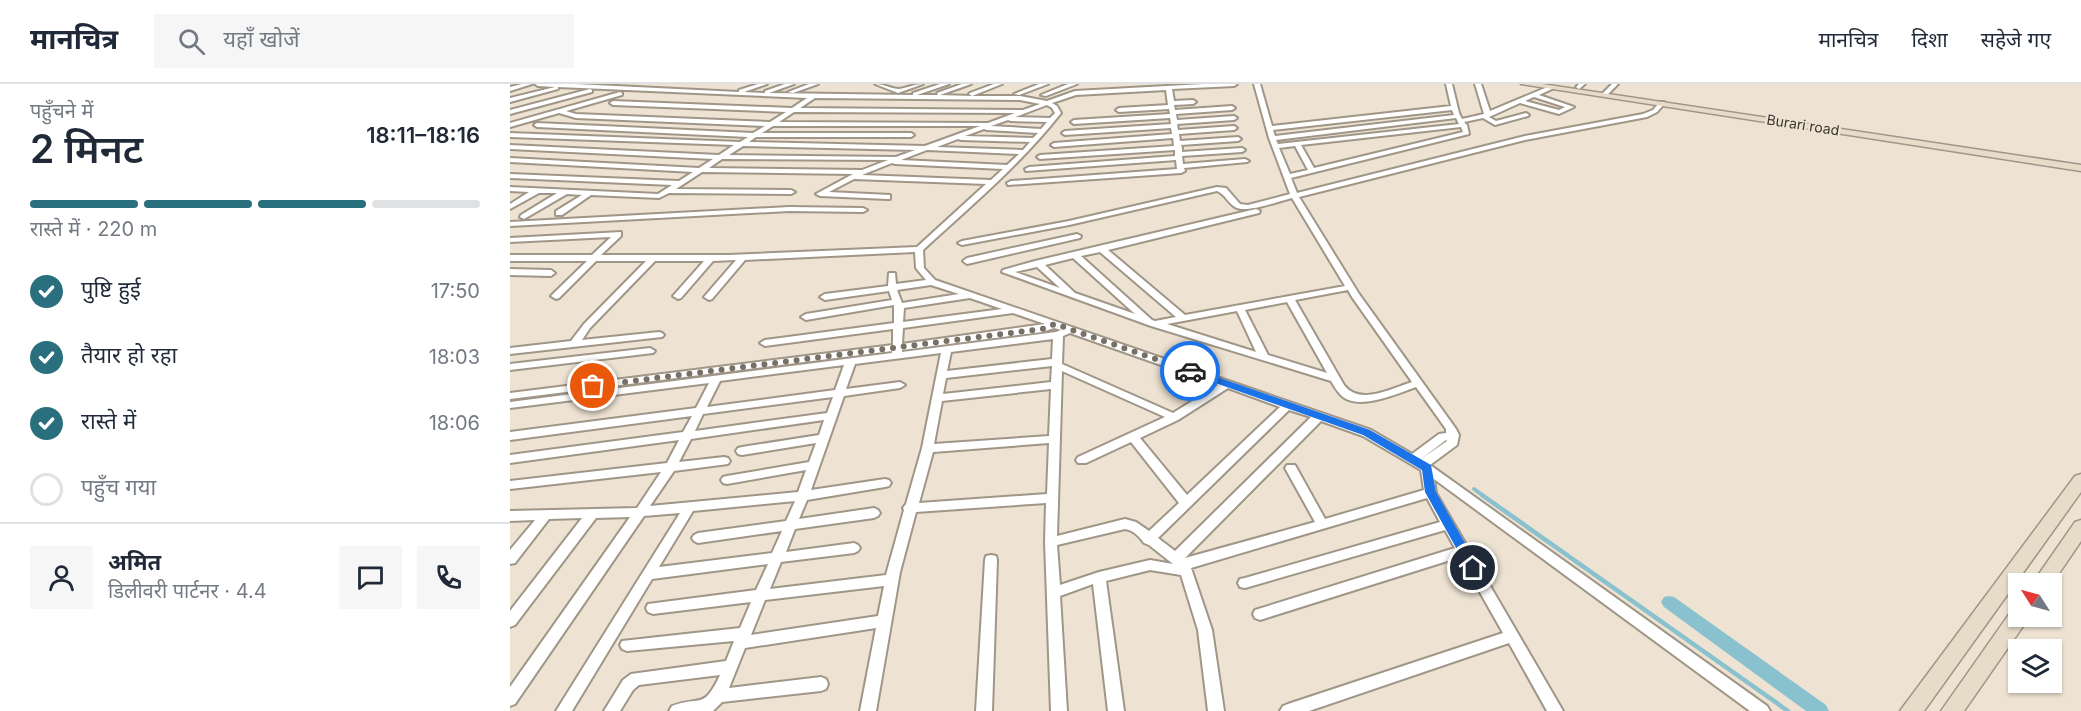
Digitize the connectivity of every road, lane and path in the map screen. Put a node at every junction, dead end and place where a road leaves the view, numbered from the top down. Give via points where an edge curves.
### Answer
1 (529, 84) edge
2 (537, 84) edge
3 (651, 84) edge
4 (764, 84) edge
5 (791, 84) edge
6 (815, 84) edge
7 (878, 84) edge
8 (920, 84) edge
9 (948, 84) edge
10 (968, 84) edge
11 (999, 84) edge
12 (1045, 84) edge
13 (1074, 84) edge
14 (1097, 84) edge
15 (1234, 84) edge
16 (1257, 84) edge
17 (1449, 84) edge
18 (1478, 84) edge
19 (1525, 84) edge
20 (1615, 84) edge
21 (567, 85) edge
22 (1206, 85) edge
23 (599, 86) edge
24 (1553, 86) edge
25 (1580, 86) edge
26 (741, 87) edge
27 (959, 87) junction
28 (510, 89) edge
29 (635, 89) junction
30 (1169, 89) junction
31 (767, 92) junction
32 (791, 92) junction
33 (1075, 93) junction
34 (1606, 93) junction
35 (705, 94) junction
36 (915, 94) junction
37 (939, 94) junction
38 (972, 94) junction
39 (1017, 94) junction
40 (1533, 95) junction
41 (813, 97) junction
42 (903, 97) junction
43 (510, 100) edge
44 (1050, 100) junction
45 (1519, 101) junction
46 (1193, 102) dead end
47 (613, 103) dead end
48 (1662, 103) junction
49 (683, 106) junction
50 (1232, 108) dead end
51 (1454, 108) junction
52 (794, 110) junction
53 (889, 110) junction
54 (1119, 110) dead end
55 (558, 111) junction
56 (1024, 111) junction
57 (511, 112) edge
58 (1486, 115) junction
59 (1526, 115) dead end
60 (1234, 118) dead end
61 (1005, 119) junction
62 (659, 120) junction
63 (1053, 120) junction
64 (1461, 121) junction
65 (1074, 122) dead end
66 (771, 124) junction
67 (874, 124) junction
68 (992, 124) junction
69 (510, 125) edge
70 (537, 125) dead end
71 (980, 128) junction
72 (1234, 128) dead end
73 (1270, 128) junction
74 (640, 130) junction
75 (1043, 130) junction
76 (1065, 133) dead end
77 (1176, 133) junction
78 (510, 135) edge
79 (755, 135) junction
80 (911, 135) dead end
81 (955, 137) junction
82 (1272, 138) junction
83 (1238, 139) dead end
84 (1035, 140) junction
85 (620, 141) junction
86 (1382, 142) dead end
87 (740, 145) junction
88 (1054, 145) dead end
89 (842, 146) junction
90 (1275, 146) junction
91 (510, 147) edge
92 (928, 147) junction
93 (1299, 147) junction
94 (1242, 150) dead end
95 (599, 152) junction
96 (1024, 152) junction
97 (720, 157) junction
98 (1040, 157) dead end
99 (826, 158) junction
100 (900, 158) junction
101 (510, 160) edge
102 (889, 162) junction
103 (1245, 162) dead end
104 (2081, 162) edge
105 (581, 164) junction
106 (1008, 167) junction
107 (2081, 168) edge
108 (1029, 169) dead end
109 (701, 170) junction
110 (809, 171) junction
111 (1312, 171) junction
112 (863, 172) junction
113 (510, 176) edge
114 (853, 177) junction
115 (1288, 177) junction
116 (559, 178) junction
117 (992, 182) junction
118 (681, 183) junction
119 (1011, 183) dead end
120 (510, 189) edge
121 (538, 190) junction
122 (669, 190) junction
123 (565, 192) junction
124 (791, 192) dead end
125 (590, 193) junction
126 (887, 197) dead end
127 (1297, 199) junction
128 (510, 207) edge
129 (862, 210) dead end
130 (559, 213) dead end
131 (524, 217) dead end
132 (537, 222) junction
133 (1069, 223) junction
134 (510, 224) edge
135 (1077, 236) junction
136 (511, 241) edge
137 (962, 243) dead end
138 (1101, 248) junction
139 (919, 249) junction
140 (1084, 250) junction
141 (1074, 255) junction
142 (743, 257) junction
143 (510, 258) edge
144 (597, 258) junction
145 (654, 258) junction
146 (711, 258) junction
147 (967, 261) dead end
148 (1038, 263) junction
149 (510, 272) edge
150 (551, 273) dead end
151 (892, 275) dead end
152 (932, 282) junction
153 (892, 287) junction
154 (1351, 287) junction
155 (1074, 295) junction
156 (556, 296) dead end
157 (678, 296) dead end
158 (970, 296) junction
159 (708, 297) dead end
160 (825, 297) dead end
161 (1289, 298) junction
162 (898, 304) junction
163 (1240, 308) junction
164 (1016, 310) junction
165 (806, 317) dead end
166 (1183, 318) junction
167 (1151, 322) junction
168 (900, 324) junction
169 (1055, 324) junction
170 (1071, 329) junction
171 (659, 335) dead end
172 (1058, 335) junction
173 (765, 343) dead end
174 (574, 344) junction
175 (510, 351) edge
176 (650, 351) dead end
177 (946, 351) junction
178 (897, 353) junction
179 (1264, 358) junction
180 (850, 363) junction
181 (804, 364) junction
182 (1058, 364) junction
183 (510, 367) edge
184 (941, 375) junction
185 (716, 379) junction
186 (1335, 379) junction
187 (1418, 383) junction
188 (1227, 384) junction
189 (900, 385) dead end
190 (1057, 385) junction
191 (840, 391) junction
192 (510, 396) edge
193 (938, 398) junction
194 (510, 405) edge
195 (1287, 406) junction
196 (700, 410) junction
197 (831, 416) junction
198 (1174, 417) junction
199 (1318, 417) junction
200 (687, 435) junction
201 (510, 436) edge
202 (1133, 437) junction
203 (824, 438) junction
204 (1054, 439) junction
205 (928, 448) junction
206 (742, 451) dead end
207 (510, 459) edge
208 (1082, 460) dead end
209 (724, 461) dead end
210 (1422, 461) junction
211 (814, 465) junction
212 (670, 466) junction
213 (1291, 468) dead end
214 (727, 480) dead end
215 (2081, 480) edge
216 (885, 483) dead end
217 (510, 485) edge
218 (1430, 492) junction
219 (803, 496) junction
220 (1052, 498) junction
221 (1186, 503) junction
222 (689, 508) junction
223 (909, 508) junction
224 (640, 512) junction
225 (593, 513) junction
226 (874, 513) dead end
227 (546, 515) junction
228 (510, 516) edge
229 (792, 524) junction
230 (1448, 524) junction
231 (1322, 525) junction
232 (2081, 527) edge
233 (698, 538) dead end
234 (1148, 540) junction
235 (1051, 542) junction
236 (854, 548) dead end
237 (1463, 551) junction
238 (510, 559) edge
239 (777, 559) junction
240 (991, 560) dead end
241 (1182, 564) junction
242 (2050, 573) edge
243 (648, 574) junction
244 (1099, 577) junction
245 (891, 580) junction
246 (1245, 583) dead end
247 (1053, 592) junction
248 (761, 596) junction
249 (653, 608) dead end
250 (1260, 614) dead end
251 (510, 621) edge
252 (884, 621) junction
253 (2011, 627) edge
254 (1512, 636) junction
255 (742, 639) junction
256 (627, 645) dead end
257 (730, 667) junction
258 (821, 684) dead end
259 (718, 696) junction
260 (510, 699) edge
261 (1293, 710) edge
262 (564, 711) edge
263 (612, 711) edge
264 (677, 711) edge
265 (868, 711) edge
266 (984, 711) edge
267 (1059, 711) edge
268 (1116, 711) edge
269 (1216, 711) edge
270 (1555, 711) edge
271 (1762, 711) edge
272 (1911, 711) edge
273 (1952, 711) edge

1 - 28 street
2 - 21 street
3 - 29 street
4 - 26 street
5 - 31 street
6 - 32 street
7 - 8 street via 898,91
9 - 27 street
9 - 36 street
10 - 27 street
11 - 38 street
12 - 39 street
13 - 44 street
14 - 33 street
15 - 22 street
16 - 73 street
17 - 51 street
18 - 58 street
19 - 24 main road, Burari road
20 - 34 street
21 - 23 street
21 - 43 street
22 - 30 street
23 - 29 street
23 - 57 street
24 - 25 main road, Burari road
24 - 34 main road, Burari road
24 - 40 street
25 - 34 main road, Burari road
26 - 29 street
26 - 31 street
27 - 37 street
29 - 35 street
29 - 55 street
30 - 33 street
30 - 77 street
31 - 32 street
32 - 36 street
33 - 44 street
34 - 48 main road, Burari road
34 - 104 main road, Burari road
35 - 41 street
35 - 49 street
36 - 37 street
37 - 38 street
38 - 39 street
39 - 44 street
40 - 45 street
40 - 45 street via 1571,107 1559,112
41 - 42 street
41 - 52 street
42 - 44 street
42 - 53 street
44 - 56 street
44 - 63 street via 1058,111
45 - 58 street
46 - 77 street
47 - 49 street
48 - 107 main road, Burari road
48 - 127 street via 1645,116 1525,138
49 - 52 street
49 - 62 street
50 - 77 street
51 - 64 street
51 - 73 street
52 - 53 street
52 - 66 street
53 - 56 street
53 - 67 street
54 - 77 street
55 - 62 street via 576,116
55 - 69 street
56 - 61 street
58 - 59 street via 1495,123
58 - 64 street
60 - 77 street
61 - 63 street
61 - 68 street
62 - 66 street
62 - 74 street
63 - 75 street
64 - 82 street
64 - 93 street
64 - 111 street via 1466,134
65 - 77 street
66 - 67 street
66 - 79 street
67 - 68 street
68 - 71 street
70 - 74 street
71 - 75 street
71 - 81 street
72 - 77 street
73 - 82 street
74 - 79 street
74 - 85 street
75 - 84 street
76 - 77 street
77 - 83 street
77 - 88 street
77 - 94 street
77 - 98 street
77 - 103 street
77 - 108 street
77 - 119 street via 1180,171
78 - 85 street
79 - 80 street
79 - 87 street
81 - 84 street
81 - 92 street
82 - 90 street
84 - 96 street
85 - 87 street
85 - 95 street
86 - 93 street
87 - 89 street
87 - 97 street
89 - 92 street
89 - 99 street
90 - 93 street
90 - 115 street
91 - 95 street
92 - 96 street
92 - 100 street
93 - 111 street
95 - 97 street
95 - 105 street
96 - 106 street
97 - 99 street
97 - 109 street
99 - 100 street
99 - 110 street
100 - 102 street
101 - 105 street
102 - 106 street
102 - 112 street
105 - 109 street
105 - 116 street
106 - 117 street
109 - 110 street
109 - 118 street
110 - 112 street
111 - 115 street
112 - 114 street
113 - 116 street
114 - 117 street
114 - 126 street via 820,195
115 - 127 street
116 - 118 street
116 - 121 street
117 - 139 street
118 - 122 street
120 - 121 street
121 - 123 street
121 - 128 street
122 - 124 street
122 - 125 street via 656,196
123 - 125 street
123 - 131 street
125 - 130 street
127 - 133 street via 1244,207 1217,189
127 - 138 street
127 - 154 street
129 - 132 street via 789,209
132 - 134 street
132 - 136 street
133 - 135 street
133 - 137 street
135 - 140 street
135 - 147 street
136 - 144 street via 618,234
138 - 140 street
138 - 166 street
139 - 142 street
139 - 152 street via 920,268
140 - 141 street
141 - 148 street
141 - 167 street
142 - 146 street
142 - 159 street
143 - 144 street
144 - 145 street
144 - 156 street
145 - 146 street
145 - 174 street
146 - 157 street
148 - 155 street
148 - 155 street via 1006,272
149 - 150 street
151 - 153 street
152 - 153 street
152 - 158 street
153 - 160 street
153 - 162 street
154 - 161 street
154 - 187 street
155 - 167 street
158 - 162 street
158 - 164 street
161 - 163 street
161 - 186 street
162 - 165 street
162 - 168 street
163 - 166 street
163 - 179 street
164 - 168 street
164 - 169 street
166 - 167 street
167 - 179 street
168 - 173 street
168 - 178 street
169 - 170 street
169 - 178 street
170 - 172 street
170 - 188 street
171 - 174 street
172 - 177 street
172 - 182 street
174 - 175 street
176 - 183 street
177 - 178 street
177 - 184 street
178 - 180 street
178 - 181 street
179 - 186 street
180 - 181 street
180 - 191 street
181 - 185 street
181 - 192 street
182 - 184 street
182 - 190 street
182 - 198 street
184 - 193 street
185 - 194 street
185 - 196 street
186 - 187 street via 1355,399
187 - 210 street via 1450,438
188 - 195 street
188 - 198 street
189 - 191 street
190 - 193 street
190 - 204 street
191 - 196 street
191 - 197 street
193 - 205 street
195 - 199 street
195 - 221 street
196 - 200 street
196 - 201 street
197 - 200 street
197 - 203 street
198 - 202 street
199 - 210 street via 1366,433
199 - 241 street
200 - 207 street
200 - 212 street
202 - 208 street
202 - 221 street
203 - 206 street
203 - 211 street
204 - 205 street
204 - 220 street
205 - 223 street
209 - 212 street
210 - 218 street
210 - 271 street
211 - 214 street
211 - 219 street
212 - 217 street
212 - 224 street
213 - 231 street
215 - 272 main road
216 - 219 street
218 - 230 street
218 - 231 street
219 - 222 street
219 - 229 street
220 - 223 street
220 - 235 street
221 - 234 street
222 - 224 street
222 - 243 street
223 - 245 street
224 - 225 street
224 - 260 street
225 - 227 street
225 - 251 street
226 - 229 street
227 - 228 street
227 - 238 street
229 - 233 street
229 - 239 street
230 - 237 street
230 - 246 street
231 - 241 street
232 - 242 main road
234 - 235 street via 1139,528 1125,524
234 - 241 street
235 - 247 street
236 - 239 street
237 - 250 street
237 - 254 street
239 - 243 street
239 - 248 street
240 - 266 street
241 - 244 street via 1150,565
241 - 269 street via 1205,630
243 - 262 street
244 - 247 street
244 - 268 street
245 - 248 street
245 - 252 street
247 - 267 street
248 - 249 street
248 - 255 street
252 - 255 street
252 - 265 street
253 - 273 main road
254 - 261 street
254 - 270 street
255 - 256 street
255 - 257 street
257 - 259 street
257 - 263 street via 636,679
258 - 259 street
259 - 264 street via 706,708

